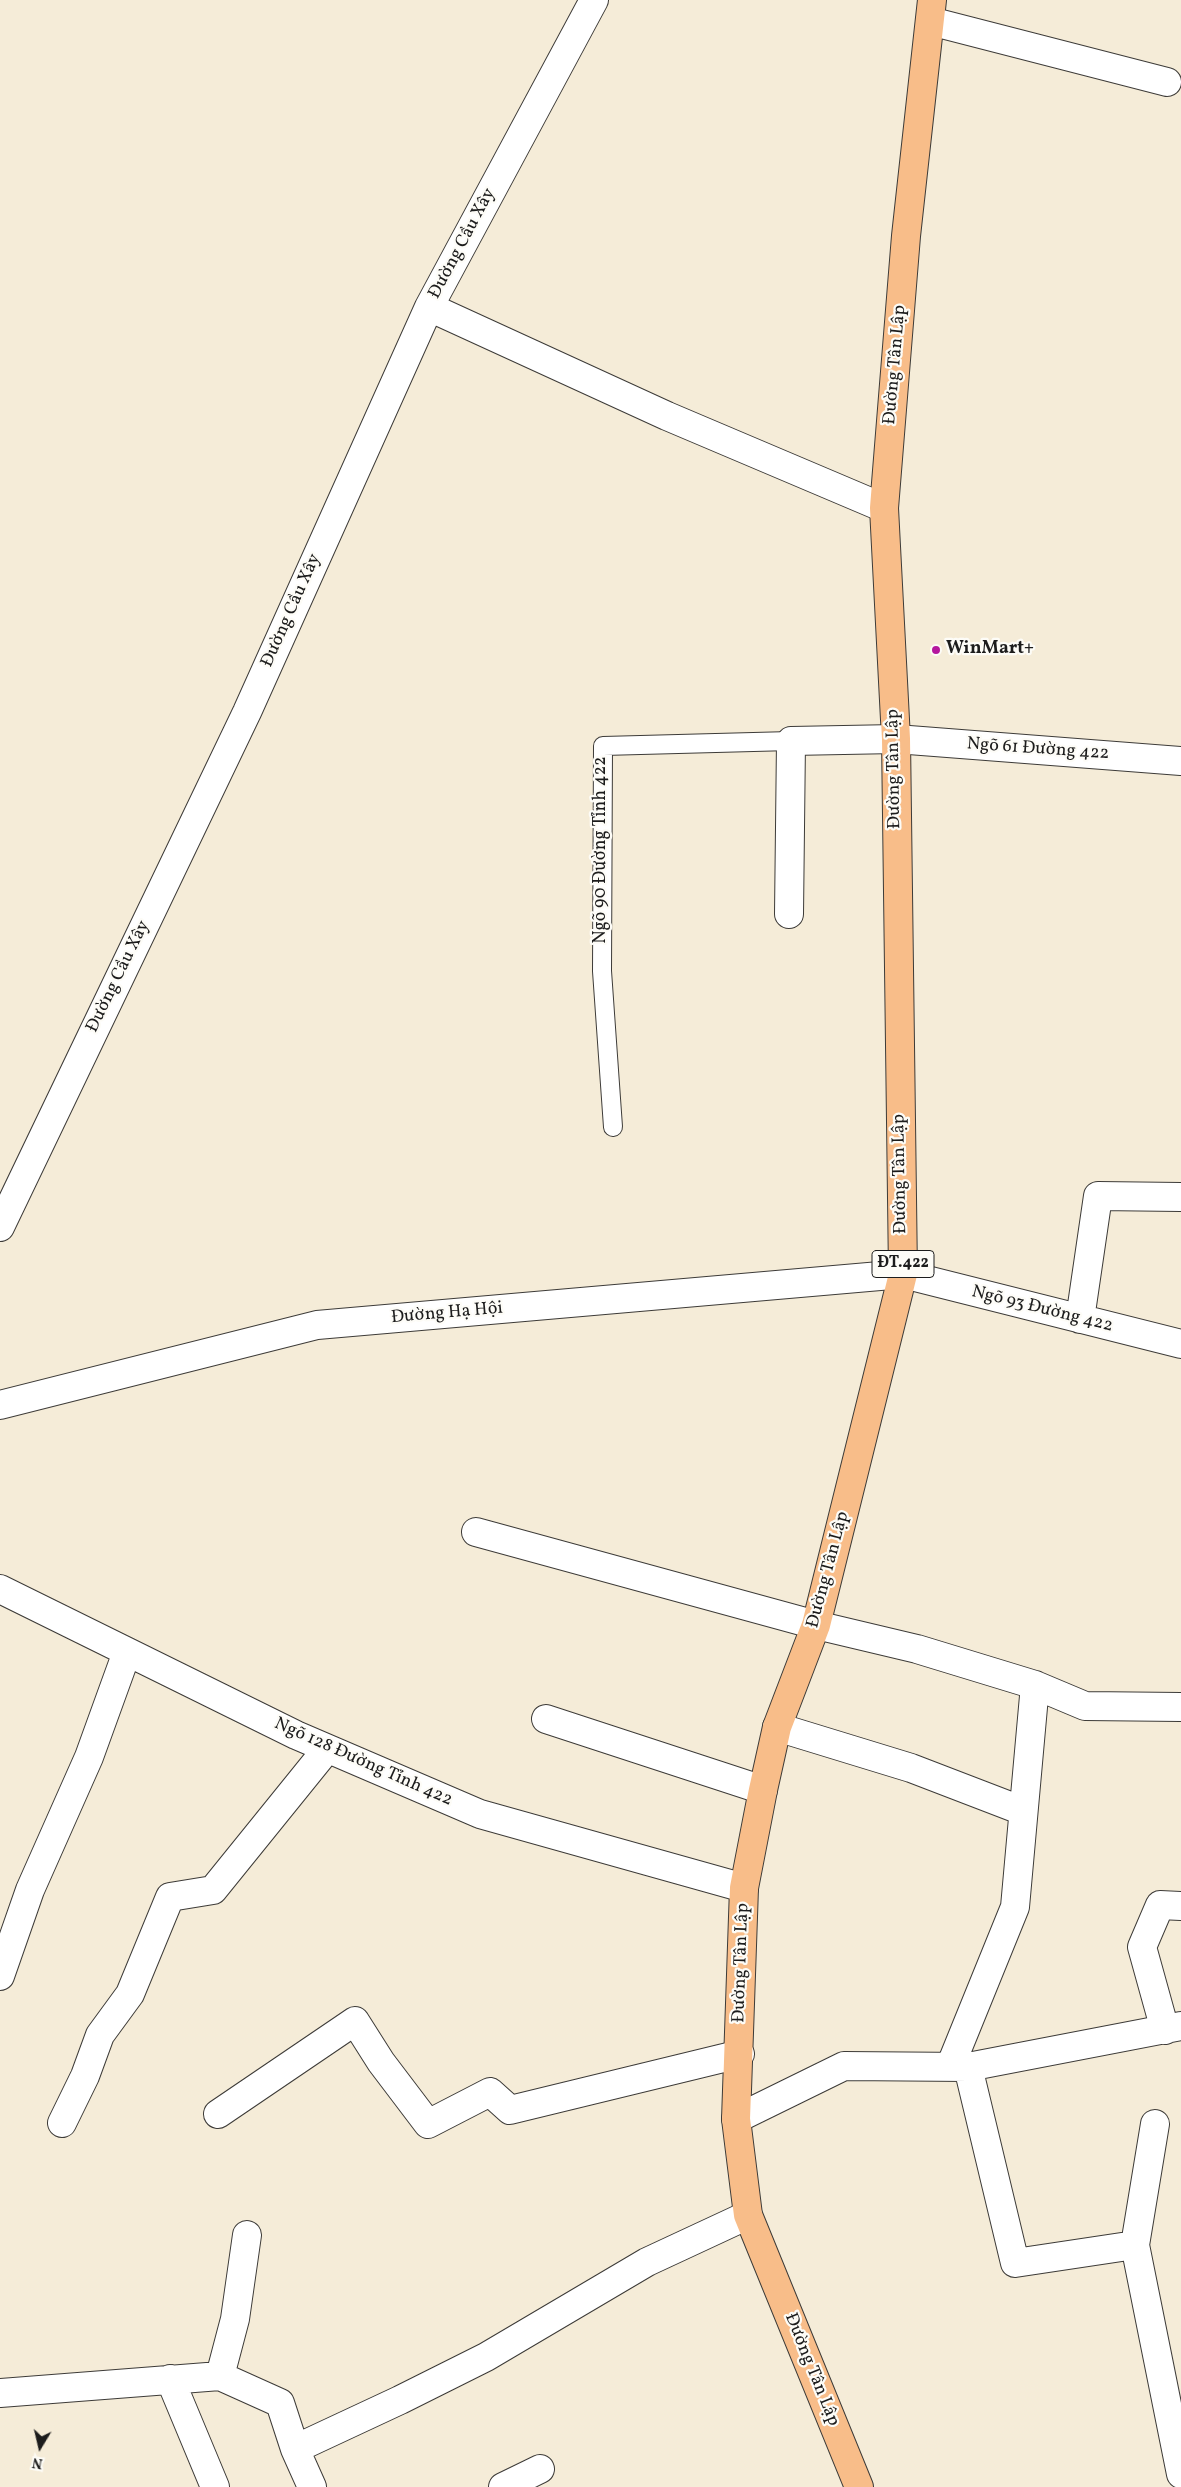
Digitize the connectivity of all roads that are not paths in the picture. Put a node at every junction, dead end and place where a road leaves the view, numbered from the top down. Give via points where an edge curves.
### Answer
1 (594, 0) edge
2 (931, 10) edge
3 (1167, 82) dead end
4 (429, 307) junction
5 (884, 508) junction
6 (896, 739) junction
7 (791, 741) junction
8 (1181, 761) edge
9 (789, 914) dead end
10 (613, 1127) dead end
11 (1181, 1197) edge
12 (0, 1227) edge
13 (903, 1274) junction
14 (1080, 1320) junction
15 (1181, 1344) edge
16 (3, 1402) edge
17 (476, 1532) dead end
18 (0, 1589) edge
19 (816, 1625) junction
20 (127, 1652) junction
21 (1035, 1684) junction
22 (1181, 1707) edge
23 (546, 1719) dead end
24 (777, 1728) junction
25 (327, 1749) junction
26 (763, 1790) junction
27 (1023, 1811) junction
28 (744, 1888) junction
29 (1181, 1906) edge
30 (0, 1976) edge
31 (1173, 2028) edge
32 (740, 2054) junction
33 (959, 2067) junction
34 (218, 2114) dead end
35 (736, 2119) junction
36 (62, 2123) dead end
37 (1155, 2124) dead end
38 (748, 2215) junction
39 (248, 2235) dead end
40 (1135, 2245) junction
41 (220, 2376) junction
42 (170, 2379) junction
43 (0, 2394) edge
44 (295, 2448) junction
45 (540, 2469) dead end
46 (1181, 2474) edge
47 (1181, 2483) edge
48 (215, 2487) edge
49 (312, 2487) edge
50 (503, 2487) edge
51 (858, 2487) edge
52 (1169, 2487) edge

1 - 4 street, Đường Cầu Xây
2 - 3 street
2 - 5 main road, Đường Tân Lập / ĐT.422 via 906,236
4 - 5 street via 667,416
4 - 12 street, Đường Cầu Xây via 247,712
5 - 6 main road, Đường Tân Lập / ĐT.422
6 - 7 street, Ngõ 90 Đường Tỉnh 422
6 - 8 street, Ngõ 61 Đường 422
6 - 13 main road, Đường Tân Lập / ĐT.422
7 - 9 street
7 - 10 lane, Ngõ 90 Đường Tỉnh 422 via 603,746 602,971
11 - 14 street via 1098,1196
13 - 14 street, Ngõ 93 Đường 422
13 - 16 street, Đường Hạ Hội via 316,1325
13 - 19 main road, Đường Tân Lập / ĐT.422
14 - 15 street, Ngõ 93 Đường 422
17 - 19 street
18 - 20 street, Ngõ 128 Đường Tỉnh 422
19 - 21 street via 917,1649
19 - 24 main road, Đường Tân Lập / ĐT.422
20 - 25 street, Ngõ 128 Đường Tỉnh 422
20 - 30 street via 89,1757 30,1890
21 - 22 street via 1085,1706
21 - 27 street
23 - 26 street
24 - 26 main road, Đường Tân Lập / ĐT.422
24 - 27 street via 911,1768
25 - 28 street, Ngõ 128 Đường Tỉnh 422 via 480,1814
25 - 36 street via 213,1890 170,1897 130,1994 100,2035
26 - 28 main road, Đường Tân Lập / ĐT.422
27 - 33 street via 1015,1907
28 - 32 main road, Đường Tân Lập / ĐT.422
29 - 31 street via 1160,1905 1142,1947
31 - 33 street
32 - 34 street via 510,2110 490,2092 428,2124 355,2021
32 - 35 main road, Đường Tân Lập / ĐT.422
33 - 35 street via 844,2066
33 - 40 street via 1015,2263
35 - 38 main road, Đường Tân Lập / ĐT.422
37 - 40 street
38 - 44 street via 647,2262 486,2357
38 - 51 main road, Đường Tân Lập / ĐT.422
39 - 41 street via 235,2319
40 - 46 street
41 - 42 street
41 - 44 street via 280,2403
42 - 43 street
42 - 48 street
44 - 49 street
45 - 50 street
47 - 52 street

